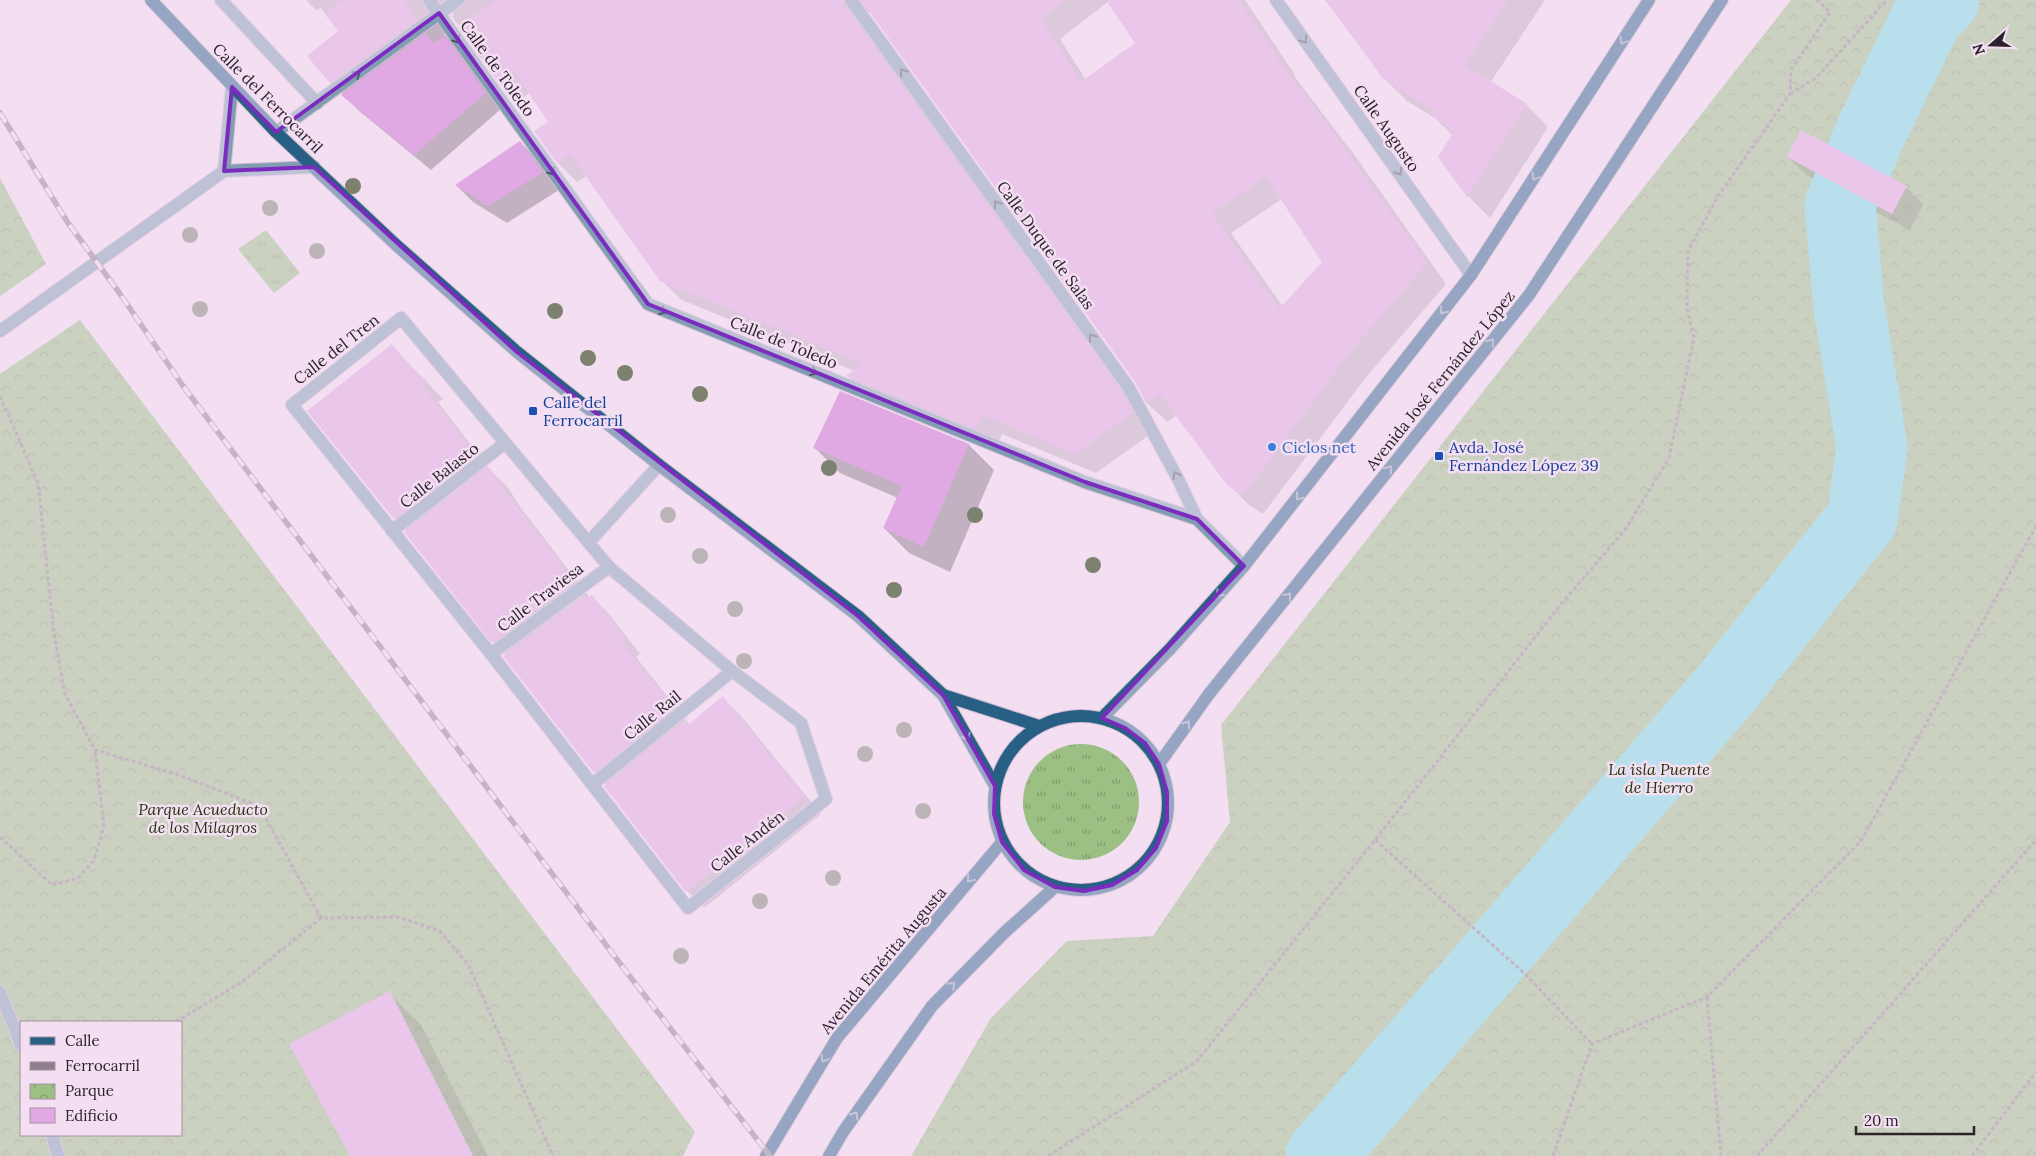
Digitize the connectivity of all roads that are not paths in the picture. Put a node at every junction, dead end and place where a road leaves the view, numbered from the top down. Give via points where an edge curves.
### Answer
1 (151, 0) edge
2 (221, 0) edge
3 (430, 0) edge
4 (458, 0) edge
5 (851, 0) edge
6 (1276, 0) edge
7 (1649, 0) edge
8 (1722, 0) edge
9 (439, 13) junction
10 (232, 87) junction
11 (317, 103) junction
12 (276, 132) junction
13 (314, 167) junction
14 (224, 171) junction
15 (1472, 275) junction
16 (0, 331) edge
17 (505, 443) junction
18 (659, 465) junction
19 (1197, 520) junction
20 (392, 531) junction
21 (588, 542) junction
22 (1244, 566) junction
23 (609, 567) junction
24 (491, 654) junction
25 (732, 671) junction
26 (942, 694) junction
27 (1102, 718) junction
28 (1039, 726) junction
29 (1159, 764) junction
30 (593, 784) junction
31 (995, 786) junction
32 (1002, 842) junction
33 (1055, 887) junction
34 (0, 992) edge
35 (20, 1042) edge
36 (52, 1136) edge
37 (58, 1156) edge
38 (766, 1156) edge
39 (829, 1156) edge

1 - 10 main road, Calle del Ferrocarril
2 - 11 street
3 - 9 street, Calle de Toledo
4 - 9 street
19 -> 5 street, Calle Duque de Salas via 1128,388
6 -> 15 street, Calle Augusto
7 -> 15 main road
29 -> 8 main road, Avenida José Fernández López via 1209,694 1529,295
11 -> 9 street
9 -> 19 street, Calle de Toledo via 648,304 1085,482
10 - 12 main road, Calle del Ferrocarril
10 - 14 street
11 - 12 street
12 - 13 main road, Calle del Ferrocarril
13 - 14 street
13 - 18 main road, Calle del Ferrocarril via 394,244 517,352
14 - 16 street
15 -> 22 main road
17 - 20 street, Calle Balasto
17 - 20 street, Calle del Tren via 401,318 292,405
17 - 21 street
18 - 21 street, Calle Traviesa
18 - 26 main road, Calle del Ferrocarril via 858,616
19 - 22 street, Calle de Toledo
20 - 24 street
21 - 23 street
22 -> 27 main road via 1170,649
23 - 24 street, Calle Traviesa
23 - 25 street
24 - 30 street
25 - 30 street, Calle Rail
25 - 30 street, Calle Andén via 801,723 826,799 688,908
26 - 28 main road, Calle del Ferrocarril
26 -> 31 main road, Calle del Ferrocarril
27 - 28 main road via 1069,716
27 - 29 main road via 1125,728 1145,743
28 - 31 main road via 1019,741 1008,755
29 - 33 main road via 1167,792 1167,821 1156,848 1137,870 1112,886 1084,892
31 - 32 main road via 994,814
32 - 33 main road via 1024,870
32 -> 38 main road, Avenida Emérita Augusta via 837,1038
39 -> 33 main road via 932,1006
34 - 35 street
36 - 37 street

